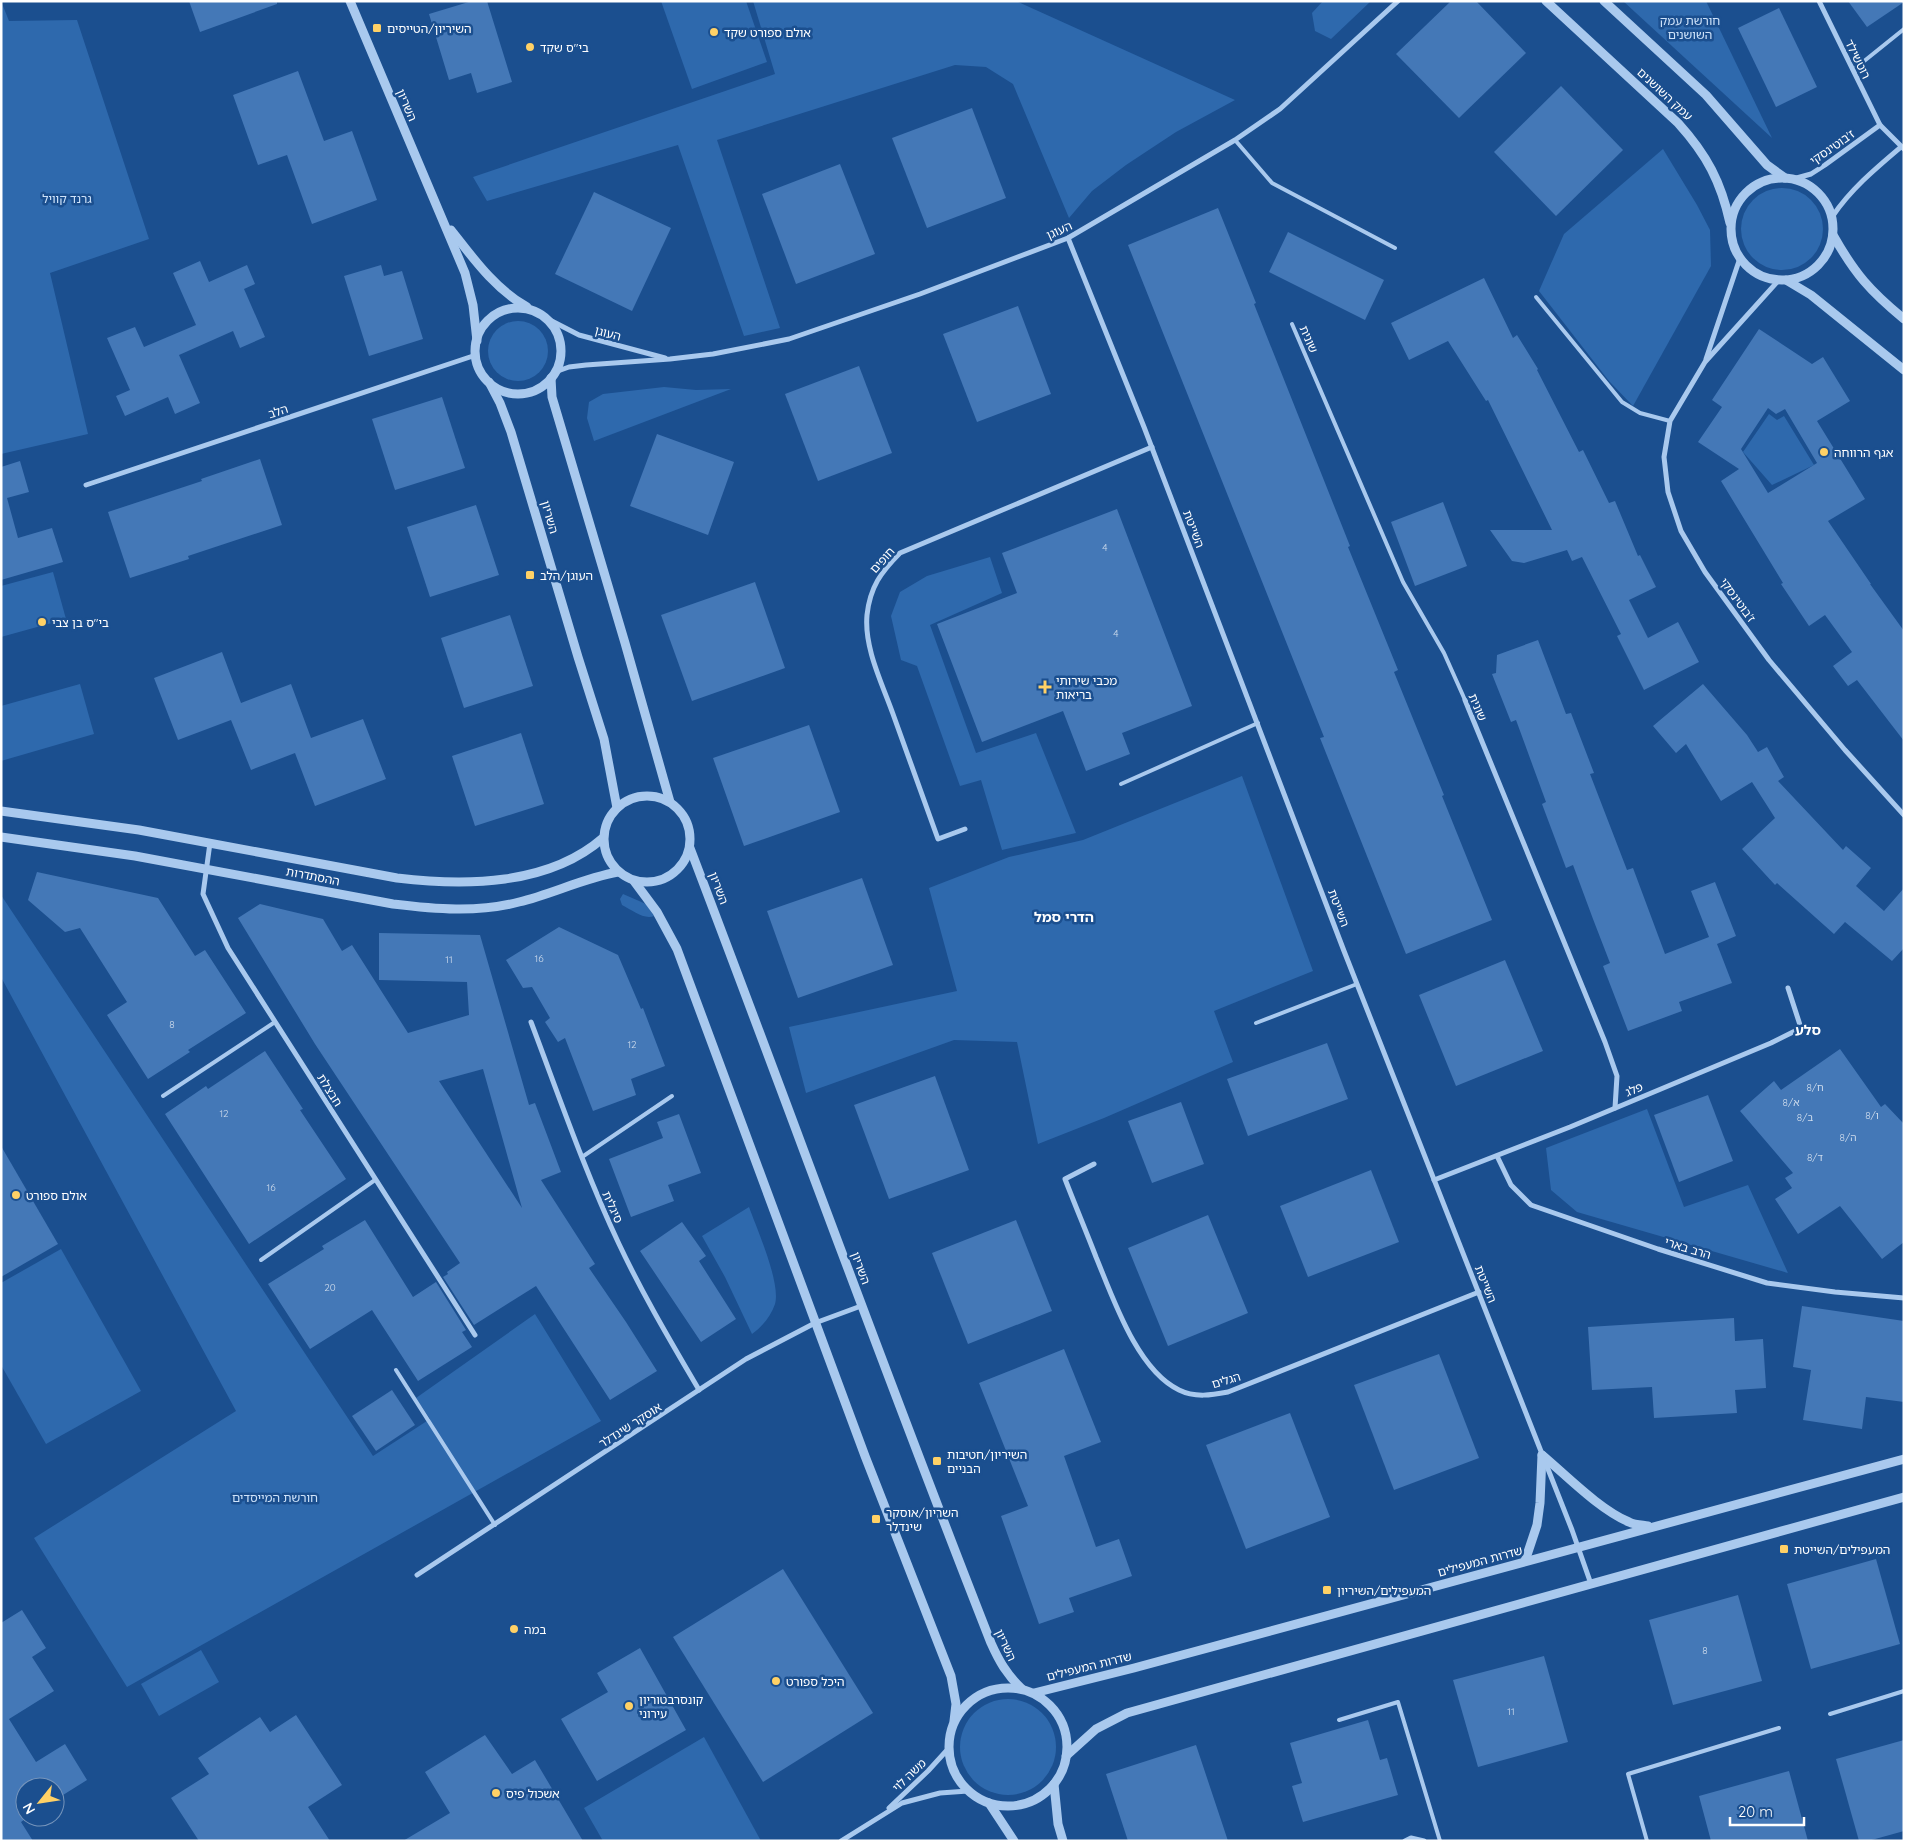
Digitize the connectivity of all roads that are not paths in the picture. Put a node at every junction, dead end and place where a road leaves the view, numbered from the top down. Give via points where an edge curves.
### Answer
1 (350, 1) edge
2 (1398, 1) edge
3 (1546, 1) edge
4 (1604, 1) edge
5 (1818, 1) edge
6 (1904, 29) edge
7 (1852, 70) junction
8 (1880, 125) junction
9 (1235, 140) junction
10 (1902, 148) edge
11 (1789, 178) junction
12 (1832, 217) junction
13 (442, 218) junction
14 (1731, 228) junction
15 (1833, 235) junction
16 (1068, 238) junction
17 (1395, 248) dead end
18 (1740, 258) junction
19 (1782, 280) junction
20 (1536, 297) dead end
21 (531, 310) junction
22 (544, 317) junction
23 (1904, 319) edge
24 (1292, 324) dead end
25 (477, 341) junction
26 (476, 355) junction
27 (670, 359) junction
28 (1705, 362) junction
29 (1904, 370) edge
30 (553, 375) junction
31 (489, 382) junction
32 (1670, 421) junction
33 (1152, 447) junction
34 (86, 485) dead end
35 (1465, 700) joint
36 (1258, 723) junction
37 (1122, 784) dead end
38 (670, 802) junction
39 (617, 808) junction
40 (1, 811) edge
41 (1904, 815) edge
42 (965, 828) dead end
43 (1, 837) edge
44 (603, 838) junction
45 (210, 843) junction
46 (690, 848) junction
47 (207, 869) junction
48 (618, 872) junction
49 (634, 881) junction
50 (1357, 984) junction
51 (1788, 988) dead end
52 (275, 1022) junction
53 (531, 1022) dead end
54 (1256, 1023) dead end
55 (163, 1096) dead end
56 (672, 1096) dead end
57 (1615, 1108) junction
58 (1497, 1156) junction
59 (582, 1157) junction
60 (1094, 1164) dead end
61 (375, 1180) junction
62 (1434, 1180) junction
63 (261, 1260) dead end
64 (1479, 1292) junction
65 (1904, 1298) edge
66 (861, 1306) junction
67 (815, 1323) junction
68 (475, 1335) dead end
69 (396, 1370) dead end
70 (699, 1390) junction
71 (1542, 1455) junction
72 (1904, 1459) edge
73 (1904, 1497) edge
74 (495, 1525) junction
75 (1654, 1526) junction
76 (1578, 1546) junction
77 (1525, 1561) junction
78 (417, 1575) dead end
79 (1591, 1584) junction
80 (1022, 1689) junction
81 (1904, 1691) edge
82 (1034, 1693) junction
83 (1830, 1714) dead end
84 (1339, 1720) dead end
85 (954, 1721) junction
86 (1779, 1728) dead end
87 (948, 1749) junction
88 (1066, 1756) junction
89 (1054, 1784) junction
90 (968, 1791) junction
91 (989, 1803) junction
92 (883, 1813) junction
93 (841, 1841) edge
94 (1014, 1841) edge
95 (1063, 1841) edge
96 (1405, 1841) edge
97 (1424, 1841) edge
98 (1440, 1841) edge
99 (1647, 1841) edge

1 - 13 street, השריון
2 - 9 street, העוגן via 1280,109
3 - 14 street, עמק השושנים via 1696,143 1718,180
4 - 11 street via 1706,95 1767,165
5 - 7 street, רוטשילד
6 - 7 lane
7 - 8 street, רוטשילד
8 - 10 street, רוטשילד
8 - 11 street, ז'בוטינסקי via 1825,166 1811,174
9 - 16 street, העוגן
9 - 17 lane via 1272,182
10 - 12 street via 1860,181
11 - 12 street via 1818,192
11 - 14 street via 1769,179 1747,191 1737,204
12 - 15 street
13 - 21 street, השריון via 500,288
13 - 25 street, השריון via 474,305
14 - 18 street via 1734,247
15 - 19 street via 1825,257 1815,269 1801,277
15 - 23 street via 1862,281
16 - 27 street, העוגן via 789,339
16 - 33 street, השייטת
18 - 19 street via 1757,273
18 - 28 street, ז'בוטינסקי
19 - 28 street, ז'בוטינסקי
19 - 29 street via 1811,295
20 - 32 lane via 1622,402 1640,413
21 - 22 street
21 - 25 street via 517,308 497,313 486,322
22 - 27 street, העוגן via 579,335
22 - 30 street via 556,331 560,342 560,360
24 - 35 lane, שונית via 1403,582 1444,653
25 - 26 street
26 - 31 street via 480,370
26 - 34 street, הלב
27 - 30 street, העוגן via 569,367
28 - 32 street, ז'בוטינסקי
30 - 31 street via 534,391 521,394 507,392
30 - 38 street via 552,397
31 - 39 street, השריון via 511,432 604,739
32 - 41 street, ז'בוטינסקי via 1664,457 1668,492 1681,531 1705,572 1769,660
33 - 36 street, השייטת
33 - 42 street, חופים via 900,552 877,579 867,615 867,633 883,684 938,839
35 - 57 street, שונית via 1605,1042 1617,1076
36 - 37 lane
36 - 50 street, השייטת
38 - 39 street via 642,796
38 - 46 street via 687,822
39 - 44 street via 605,827
40 - 45 street, ההסתדרות
43 - 47 street, ההסתדרות
44 - 45 street, ההסתדרות via 577,857 543,870 465,883 397,878
44 - 48 street via 605,851
45 - 47 street, חבצלת
46 - 49 street via 681,867 665,879
46 - 66 street, השריון
47 - 48 street, ההסתדרות via 393,904 466,909 516,903
47 - 52 street, חבצלת via 204,894 212,916 228,948
48 - 49 street
49 - 67 street via 657,912 677,949
50 - 54 lane
50 - 62 street, השייטת
51 - 57 street, פלג via 1801,1028
52 - 55 lane
52 - 61 street, חבצלת
53 - 59 street, סיגלית
56 - 59 lane
57 - 58 street, פלג
58 - 62 street, פלג
58 - 65 street, הרב בארי via 1511,1185 1531,1205 1540,1209 1767,1283
59 - 70 street, סיגלית via 618,1243 646,1299
60 - 64 street, הגלים via 1065,1179 1121,1319 1161,1378 1180,1391 1205,1396 1228,1392
61 - 63 lane
61 - 68 street, חבצלת
62 - 64 street, השייטת
64 - 71 street, השייטת
66 - 67 street, אוסקר שינדלר
66 - 80 street, השריון via 991,1643 1009,1678
67 - 70 street, אוסקר שינדלר via 746,1359
67 - 85 street via 951,1676 956,1704
69 - 74 lane
70 - 74 street, אוסקר שינדלר
71 - 75 street via 1594,1499 1630,1523
71 - 76 street, השייטת
71 - 77 street via 1538,1517
72 - 75 street, שדרות המעפילים
73 - 79 street
74 - 78 street, אוסקר שינדלר
75 - 76 street, שדרות המעפילים
76 - 77 street, שדרות המעפילים
76 - 79 street, השייטת
77 - 82 street, שדרות המעפילים
79 - 88 street via 1127,1713 1096,1729
80 - 82 street
80 - 85 street via 1004,1687 986,1691 971,1700
81 - 83 lane
82 - 88 street via 1058,1715 1064,1730
84 - 98 lane via 1398,1702
85 - 87 street
86 - 99 lane via 1628,1774
87 - 90 street via 952,1768
87 - 92 street, משה לוי
88 - 89 street
89 - 91 street via 1038,1798 1019,1805
89 - 95 street
90 - 91 street
90 - 92 street, משה לוי via 921,1797
91 - 94 street
92 - 93 street, משה לוי
96 - 97 street via 1411,1838

